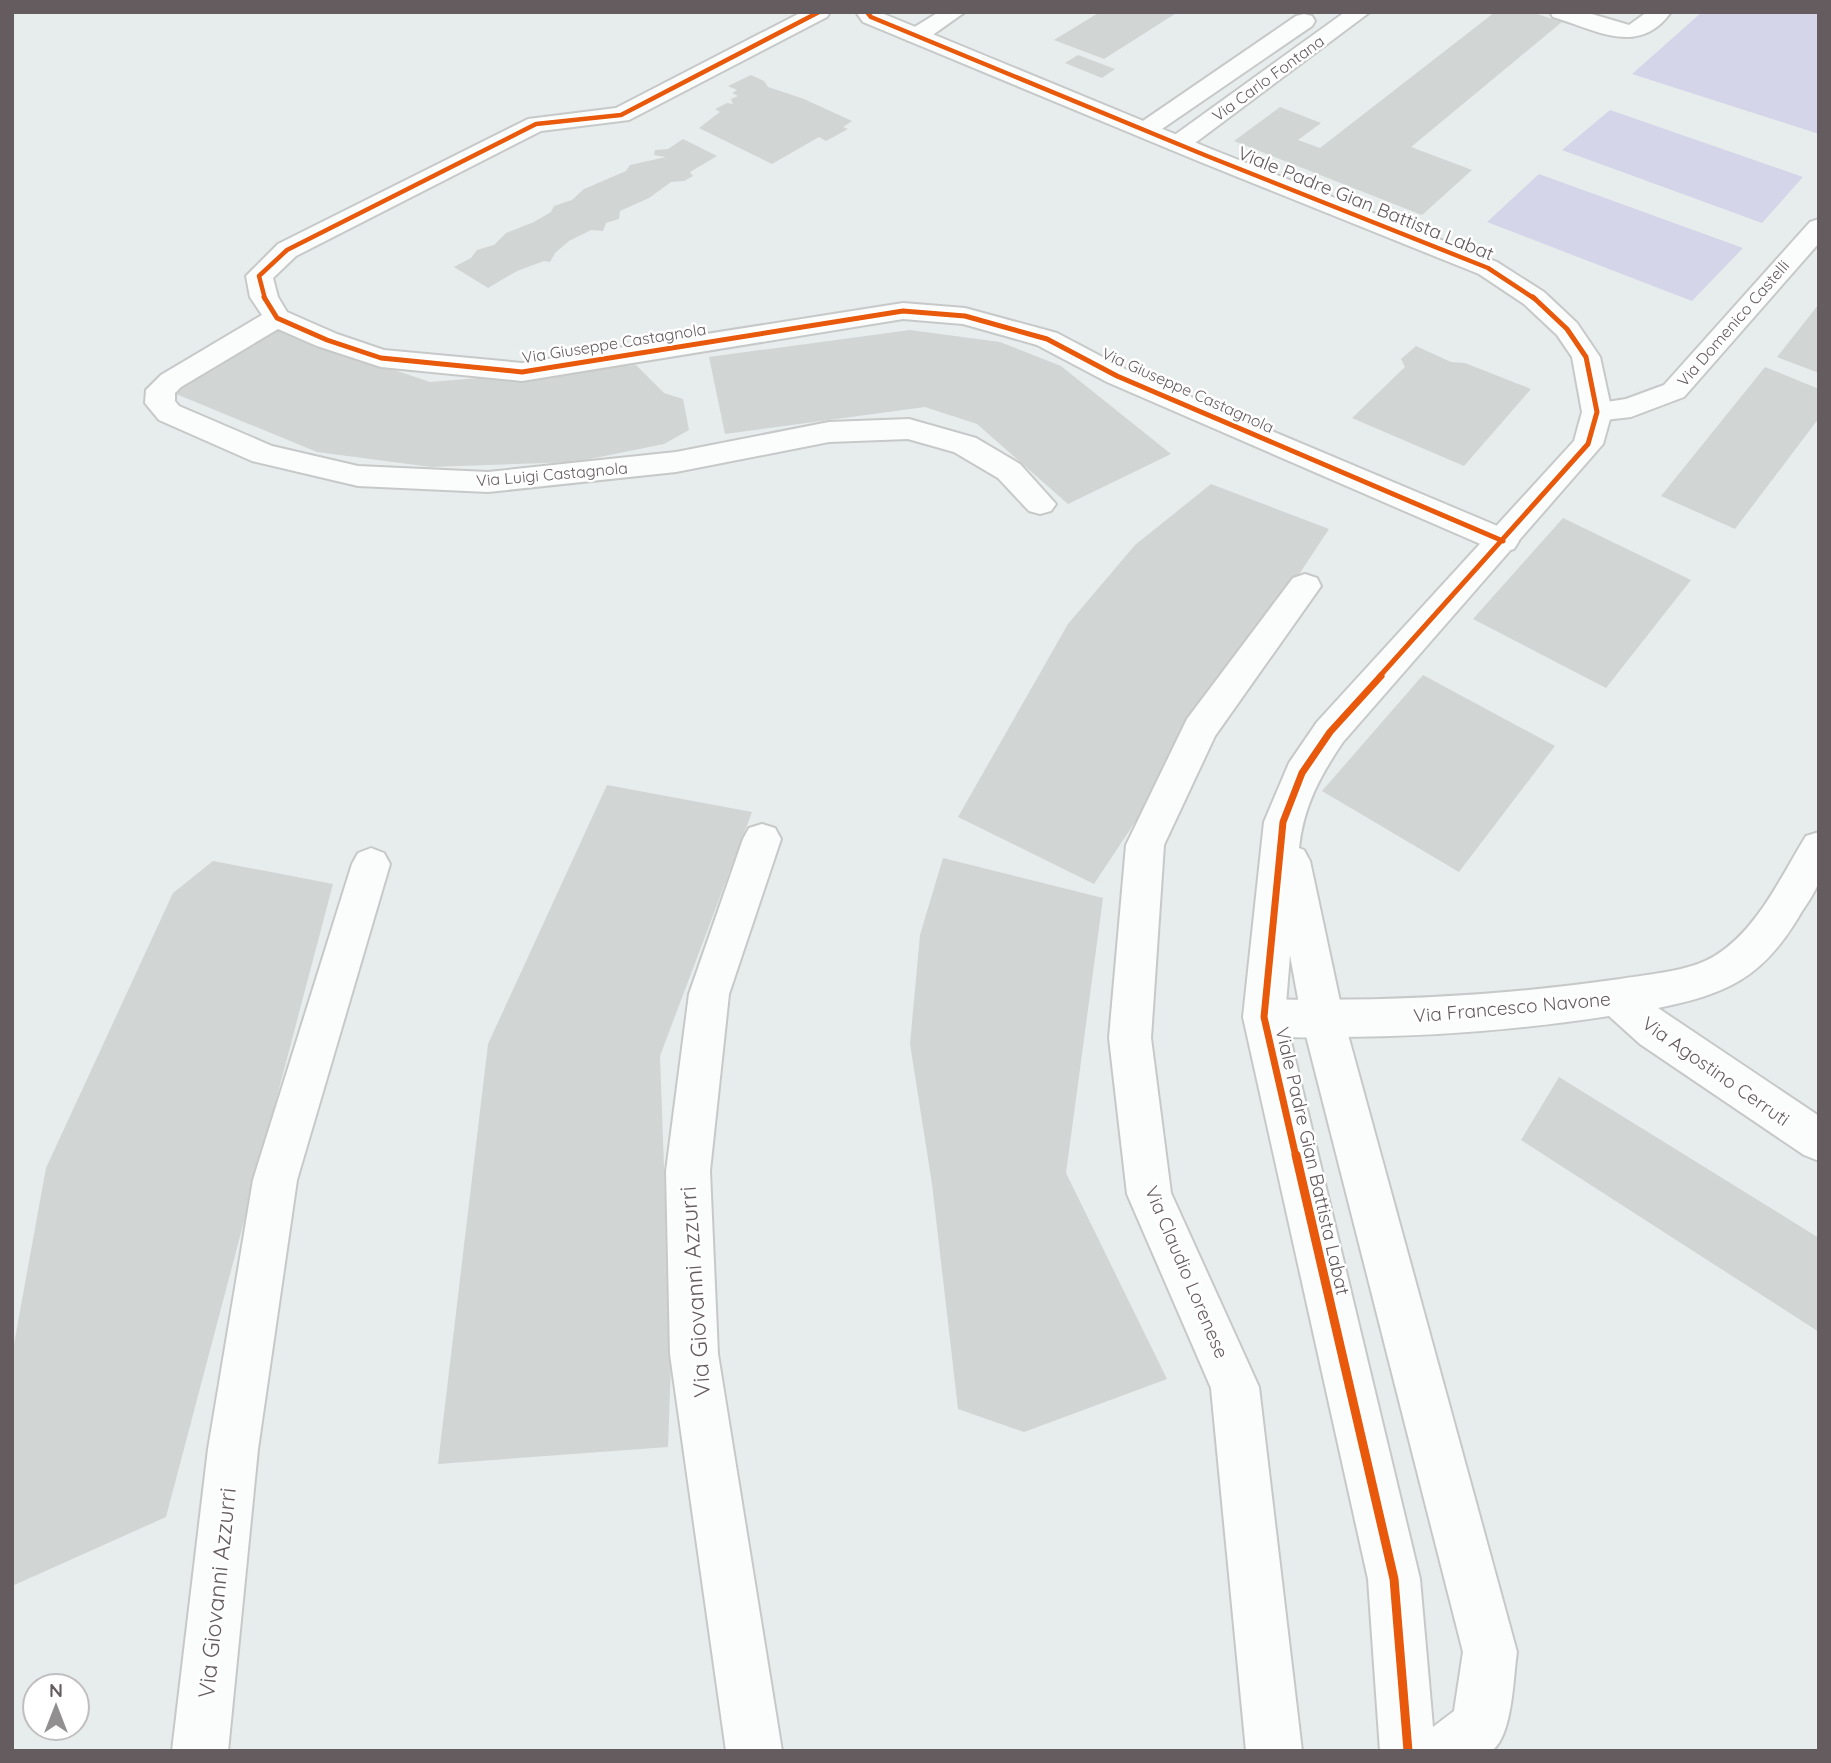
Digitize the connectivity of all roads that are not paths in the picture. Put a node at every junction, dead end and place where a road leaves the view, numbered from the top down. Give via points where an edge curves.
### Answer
1 (819, 12) edge
2 (867, 12) edge
3 (954, 12) edge
4 (1317, 12) edge
5 (1359, 12) edge
6 (1562, 12) edge
7 (1660, 12) edge
8 (916, 36) junction
9 (1145, 130) junction
10 (1178, 144) junction
11 (1819, 227) edge
12 (277, 318) junction
13 (1597, 412) junction
14 (1040, 504) dead end
15 (1503, 541) junction
16 (1305, 586) dead end
17 (1283, 822) junction
18 (762, 839) dead end
19 (1819, 847) edge
20 (371, 864) dead end
21 (1616, 997) junction
22 (1264, 1017) junction
23 (1323, 1020) junction
24 (1819, 1141) edge
25 (1467, 1743) edge
26 (200, 1751) edge
27 (754, 1751) edge
28 (1274, 1751) edge
29 (1408, 1751) edge

1 - 12 street via 621,115 536,124 287,250 259,276 264,297
2 - 8 street, Viale Padre Gian Battista Labat
3 - 8 street
4 - 9 street, Via Carlo Fontana
5 - 10 street, Via Carlo Fontana
6 - 7 street via 1628,32 1639,32
8 - 9 street, Viale Padre Gian Battista Labat
9 - 10 street, Viale Padre Gian Battista Labat
10 - 13 street, Viale Padre Gian Battista Labat via 1488,268 1534,298 1567,329 1586,357
11 - 13 street, Via Domenico Castelli via 1674,391 1631,408
12 - 14 street, Via Luigi Castagnola via 171,381 161,390 160,403 169,413 262,454 358,476 488,482 676,461 828,432 909,429 965,445 1009,471
12 - 15 street, Via Giuseppe Castagnola via 381,358 523,372 903,311 965,316 1048,339 1117,376
13 - 15 street, Viale Padre Gian Battista Labat via 1588,444
15 - 17 street, Viale Padre Gian Battista Labat via 1330,732 1302,773
16 - 28 street, Via Claudio Lorenese via 1200,729 1145,845 1130,1038 1149,1194 1235,1387
17 - 22 street, Viale Padre Gian Battista Labat
17 - 23 street
18 - 27 street, Via Giovanni Azzurri via 709,994 688,1171 694,1354
19 - 21 street, Via Francesco Navone via 1767,934 1727,970 1668,989
20 - 26 street, Via Giovanni Azzurri via 275,1180 233,1449
21 - 23 street, Via Francesco Navone via 1558,1006
21 - 24 street, Via Agostino Cerruti via 1655,1031
22 - 23 street, Via Francesco Navone
22 - 29 street, Viale Padre Gian Battista Labat via 1394,1579
23 - 25 street via 1490,1652

